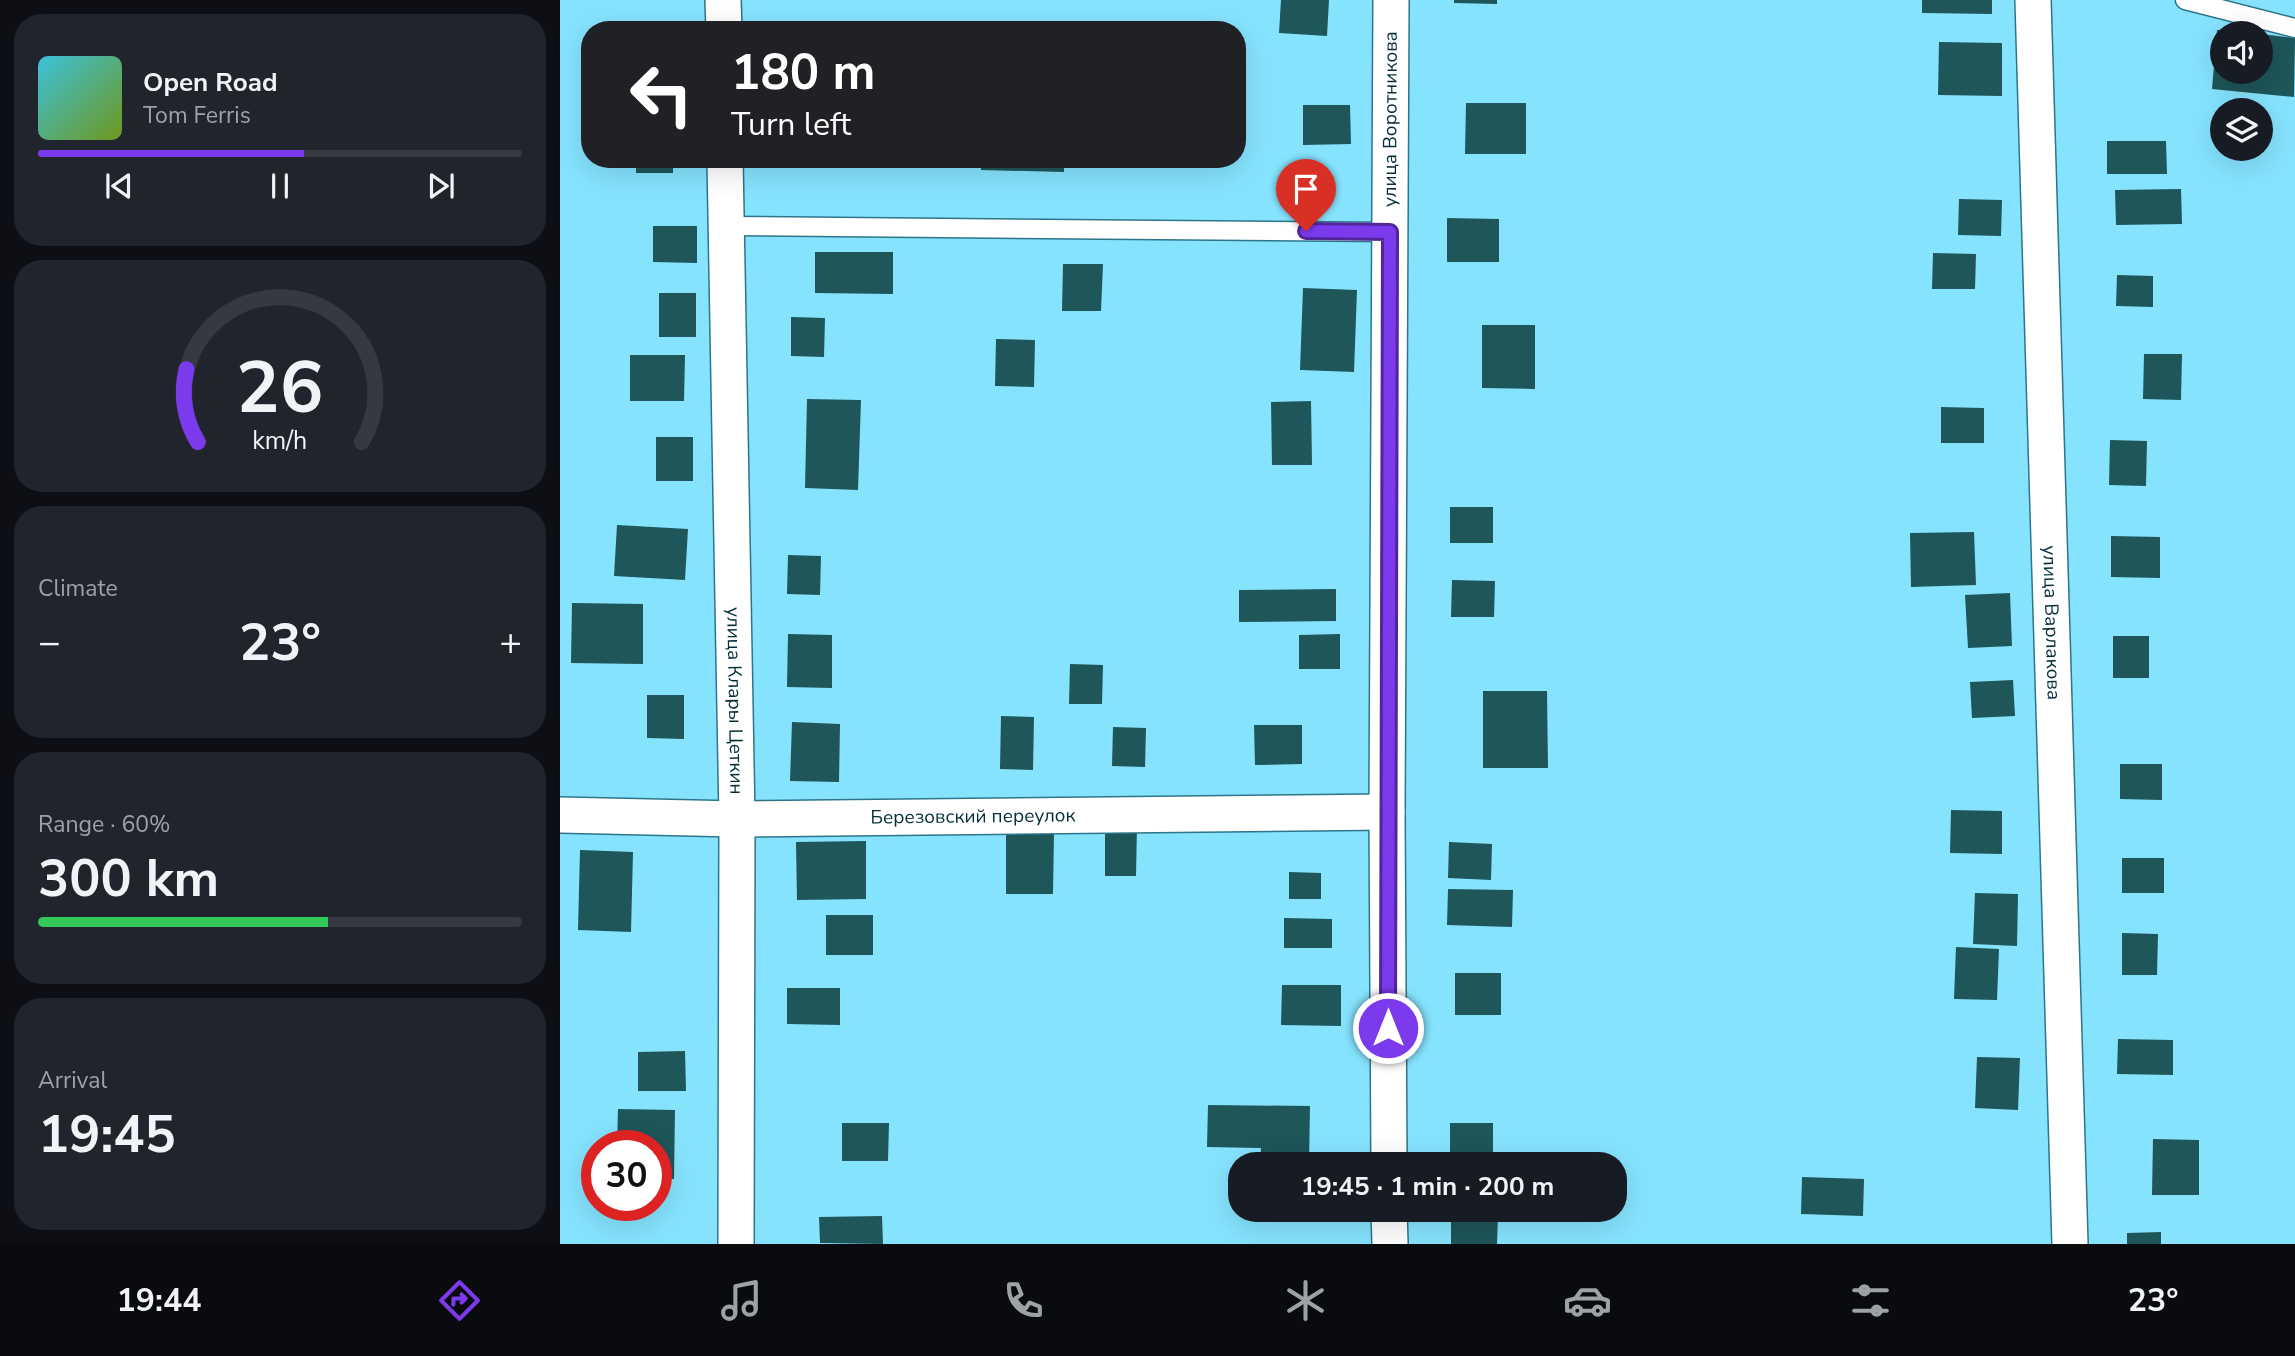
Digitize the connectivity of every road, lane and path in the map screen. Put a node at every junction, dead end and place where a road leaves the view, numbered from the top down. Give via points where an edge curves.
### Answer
1 (723, 0) edge
2 (1391, 0) edge
3 (2033, 0) edge
4 (2185, 0) edge
5 (724, 21) edge
6 (2295, 28) edge
7 (725, 168) edge
8 (725, 226) junction
9 (1390, 232) junction
10 (1387, 812) junction
11 (560, 815) edge
12 (737, 819) junction
13 (1389, 1152) edge
14 (1390, 1222) edge
15 (736, 1244) edge
16 (1390, 1244) edge
17 (2070, 1244) edge

1 - 5 street
2 - 9 street, улица Воротникова
3 - 17 street, улица Варлакова
4 - 6 lane
7 - 8 street, улица Клары Цеткин
8 - 9 lane
8 - 12 street, улица Клары Цеткин
9 - 10 street, улица Воротникова
10 - 12 street, Березовский переулок
10 - 13 street, улица Воротникова
11 - 12 street, Березовский переулок
12 - 15 street, улица Клары Цеткин
14 - 16 street

